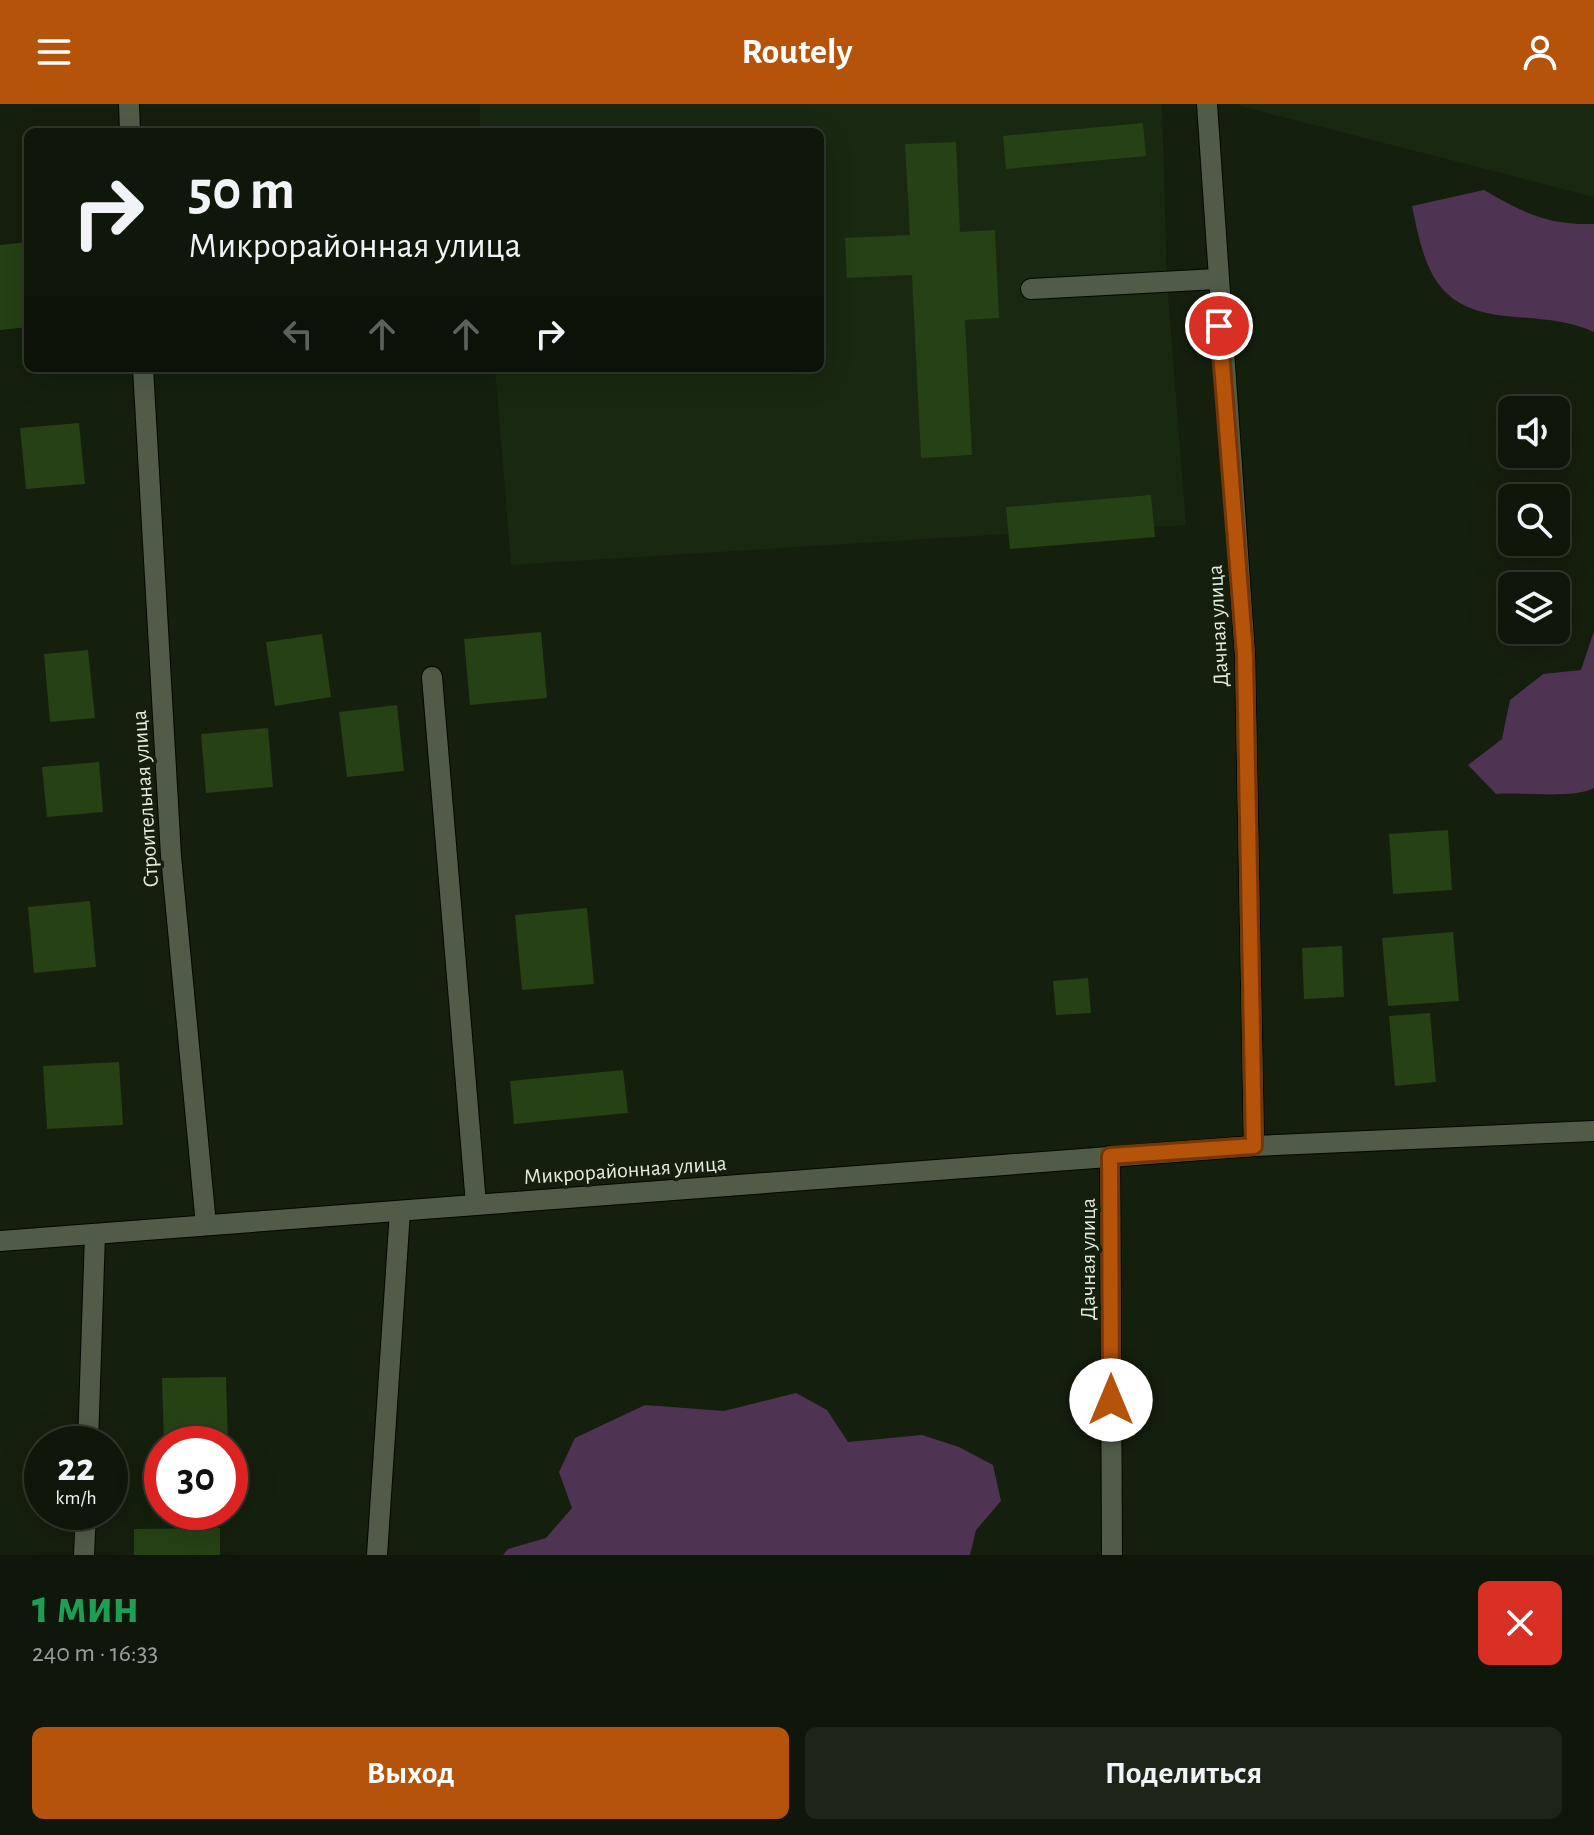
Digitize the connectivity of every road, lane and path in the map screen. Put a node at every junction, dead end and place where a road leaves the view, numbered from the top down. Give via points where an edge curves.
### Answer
1 (129, 104) edge
2 (1207, 104) edge
3 (130, 128) edge
4 (1217, 279) junction
5 (1031, 289) dead end
6 (143, 372) edge
7 (432, 677) dead end
8 (1594, 1131) edge
9 (1254, 1146) junction
10 (1110, 1156) junction
11 (476, 1204) junction
12 (400, 1211) junction
13 (206, 1225) junction
14 (95, 1234) junction
15 (0, 1241) edge
16 (89, 1426) edge
17 (85, 1530) edge
18 (84, 1555) edge
19 (377, 1555) edge
20 (1112, 1555) edge

1 - 3 street
2 - 4 street, Дачная улица
4 - 5 street
4 - 9 street, Дачная улица via 1245,655
6 - 13 street, Строительная улица via 171,856
7 - 11 street
8 - 9 street, Микрорайонная улица
9 - 10 street, Микрорайонная улица
10 - 11 street, Микрорайонная улица
10 - 20 street, Дачная улица
11 - 12 street, Микрорайонная улица
12 - 13 street, Микрорайонная улица
12 - 19 street
13 - 14 street, Микрорайонная улица
14 - 15 street, Микрорайонная улица
14 - 16 street
17 - 18 street

